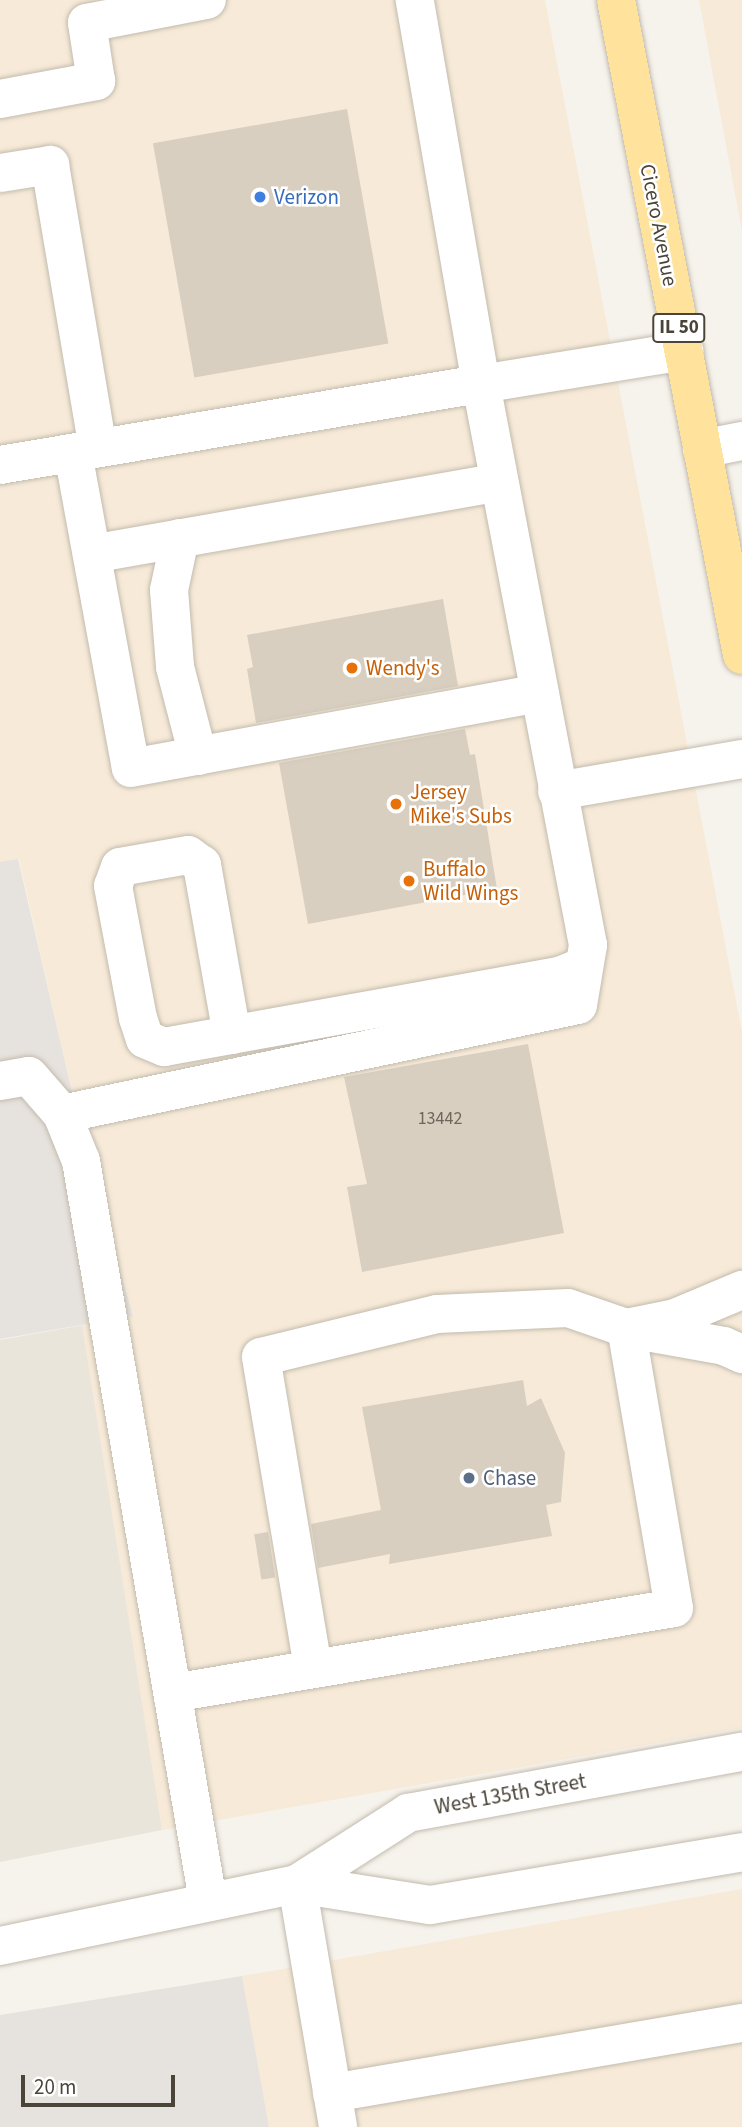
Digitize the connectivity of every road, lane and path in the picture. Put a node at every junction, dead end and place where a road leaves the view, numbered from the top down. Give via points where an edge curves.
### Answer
1 (207, 0) edge
2 (415, 0) edge
3 (616, 0) edge
4 (85, 11) edge
5 (0, 99) edge
6 (0, 173) edge
7 (684, 351) junction
8 (481, 384) junction
9 (742, 442) edge
10 (702, 449) junction
11 (86, 451) junction
12 (0, 465) edge
13 (499, 482) junction
14 (180, 538) junction
15 (92, 554) junction
16 (742, 655) edge
17 (538, 693) junction
18 (198, 756) junction
19 (742, 758) edge
20 (557, 791) junction
21 (581, 967) junction
22 (232, 1035) junction
23 (0, 1081) edge
24 (62, 1114) junction
25 (742, 1290) edge
26 (625, 1328) junction
27 (742, 1354) edge
28 (313, 1670) junction
29 (173, 1693) junction
30 (742, 1752) edge
31 (742, 1852) edge
32 (297, 1884) junction
33 (208, 1901) junction
34 (0, 1945) edge
35 (742, 2023) edge
36 (335, 2110) edge

1 - 4 street
2 - 8 street
3 - 7 main road, Cicero Avenue / IL 50
4 - 5 street via 96,81
6 - 11 street via 50,165
7 - 8 street
7 - 10 main road, Cicero Avenue / IL 50
8 - 11 street
8 - 13 street
9 - 10 street
10 - 16 main road, Cicero Avenue / IL 50
11 - 12 street
11 - 15 street
13 - 14 street
13 - 17 street
14 - 15 street
14 - 18 street via 169,590 175,667
15 - 18 street via 131,768
17 - 18 street
17 - 20 street
19 - 20 street
20 - 21 street via 587,944
21 - 22 street via 559,976
21 - 24 street via 578,1005
22 - 22 street via 164,1047 145,1039 113,886 120,867 188,855 202,865
23 - 24 street via 29,1076
24 - 29 street via 81,1161
25 - 26 street via 675,1318
26 - 27 street via 724,1346
26 - 28 street via 674,1608
26 - 28 street via 568,1308 437,1314 261,1357
28 - 29 street
29 - 33 street
30 - 32 street, West 135th Street via 408,1813
31 - 32 street, West 135th Street via 430,1905
32 - 33 street, West 135th Street
32 - 36 street
33 - 34 street, West 135th Street
35 - 36 street via 734,2020

